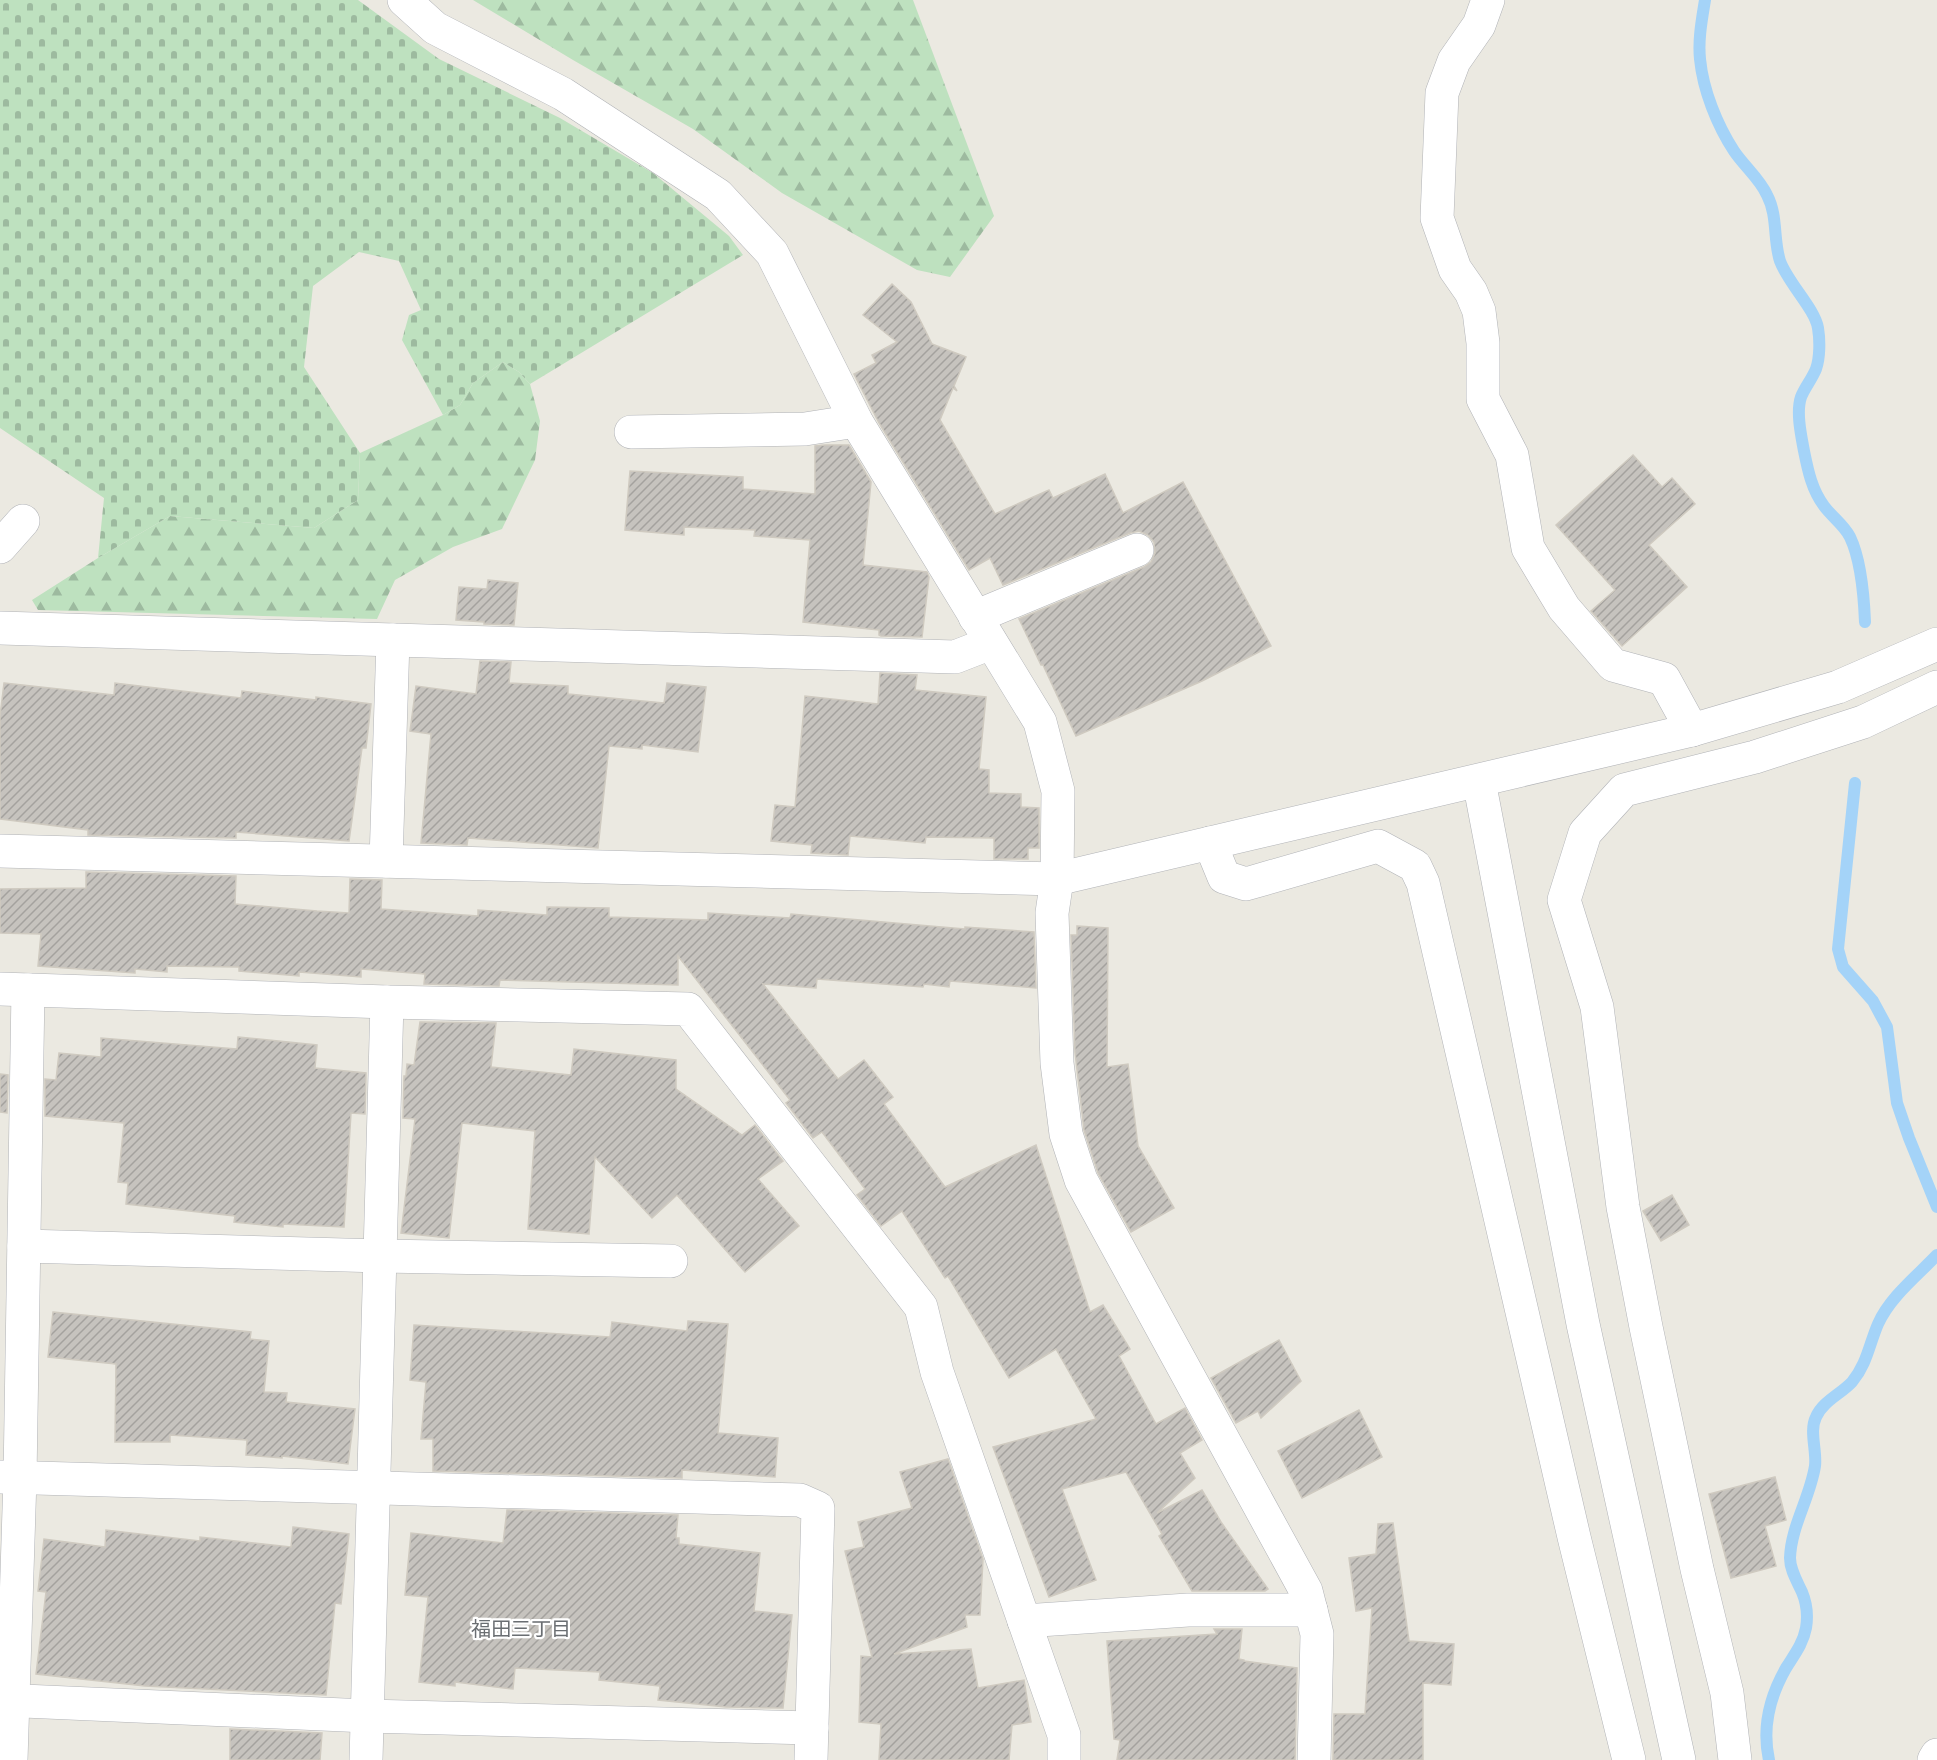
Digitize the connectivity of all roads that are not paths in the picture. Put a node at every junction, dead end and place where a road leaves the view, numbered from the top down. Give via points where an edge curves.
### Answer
1 (404, 0) edge
2 (1488, 0) edge
3 (856, 421) junction
4 (631, 432) dead end
5 (23, 521) dead end
6 (0, 547) edge
7 (1137, 550) dead end
8 (0, 628) edge
9 (983, 630) junction
10 (393, 640) junction
11 (1937, 644) edge
12 (1937, 687) edge
13 (1692, 730) junction
14 (1479, 781) junction
15 (1210, 843) junction
16 (0, 851) edge
17 (386, 861) junction
18 (1058, 879) junction
19 (14, 989) edge
20 (387, 1002) junction
21 (24, 1246) junction
22 (381, 1256) junction
23 (671, 1261) dead end
24 (10, 1478) edge
25 (373, 1488) junction
26 (1311, 1610) junction
27 (1024, 1621) junction
28 (7, 1700) edge
29 (367, 1716) junction
30 (812, 1728) junction
31 (1937, 1755) edge
32 (11, 1760) edge
33 (366, 1760) edge
34 (811, 1760) edge
35 (1064, 1760) edge
36 (1314, 1760) edge
37 (1629, 1760) edge
38 (1680, 1760) edge
39 (1735, 1760) edge
40 (1934, 1760) edge

1 - 3 street via 435,28 563,94 718,195 772,253
2 - 13 street via 1479,25 1454,61 1442,93 1437,218 1455,269 1479,311 1483,399 1512,455 1528,548 1564,608 1613,665 1664,679
3 - 4 street via 805,429
3 - 9 street
5 - 6 street
7 - 9 street
8 - 10 street
9 - 10 street via 955,657
9 - 18 street via 1040,722 1058,791
10 - 17 street
11 - 13 street via 1838,687
12 - 39 street via 1863,722 1755,757 1624,790 1585,833 1564,900 1597,1007 1623,1207 1727,1693
13 - 14 street
14 - 15 street
14 - 38 street via 1582,1324
15 - 18 street
15 - 37 street via 1224,877 1246,884 1378,846 1415,866 1424,883
16 - 17 street
17 - 18 street
18 - 26 street via 1052,913 1057,1063 1066,1134 1081,1180 1306,1591
19 - 20 street
19 - 21 street
20 - 22 street
20 - 27 street via 688,1009 921,1307 937,1372
21 - 22 street
21 - 24 street
22 - 23 street
22 - 25 street
24 - 25 street
24 - 28 street
25 - 29 street
25 - 30 street via 800,1500 818,1508
26 - 27 street via 1188,1610
26 - 36 street via 1317,1634
27 - 35 street via 1064,1735
28 - 29 street
28 - 32 street
29 - 30 street
29 - 33 street
30 - 34 street
31 - 40 street

